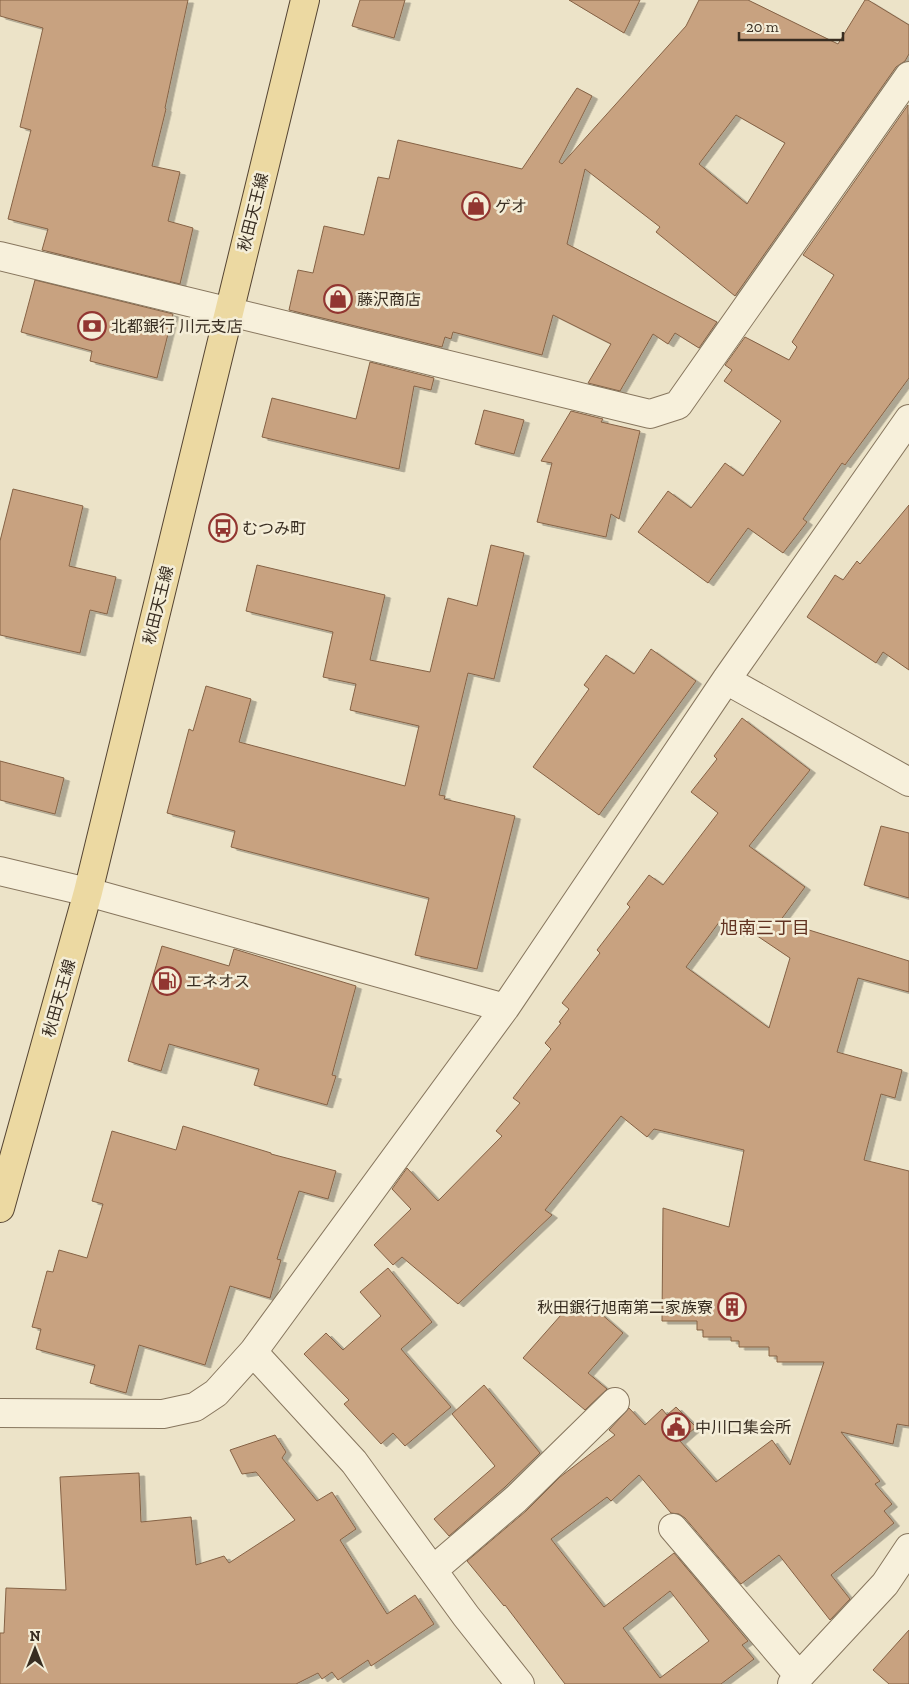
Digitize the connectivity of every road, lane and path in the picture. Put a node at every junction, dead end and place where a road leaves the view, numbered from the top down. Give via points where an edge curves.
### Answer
1 (305, 0) edge
2 (909, 76) edge
3 (0, 256) edge
4 (229, 312) junction
5 (909, 419) edge
6 (726, 680) junction
7 (909, 782) edge
8 (0, 871) edge
9 (88, 892) junction
10 (505, 1008) junction
11 (0, 1208) edge
12 (253, 1352) junction
13 (615, 1402) dead end
14 (0, 1413) edge
15 (673, 1528) dead end
16 (909, 1548) edge
17 (433, 1570) junction
18 (796, 1680) edge
19 (520, 1684) edge

1 - 4 main road, 秋田天王線
2 - 4 street via 678,405 650,414
3 - 4 street
4 - 9 main road, 秋田天王線
5 - 6 street
6 - 7 street
6 - 10 street
8 - 9 street
9 - 10 street
9 - 11 main road, 秋田天王線
10 - 12 street
12 - 14 street via 216,1393 195,1407 163,1414
12 - 17 street via 354,1462
13 - 17 street via 516,1499
15 - 18 street
16 - 18 street via 885,1584
17 - 19 street

